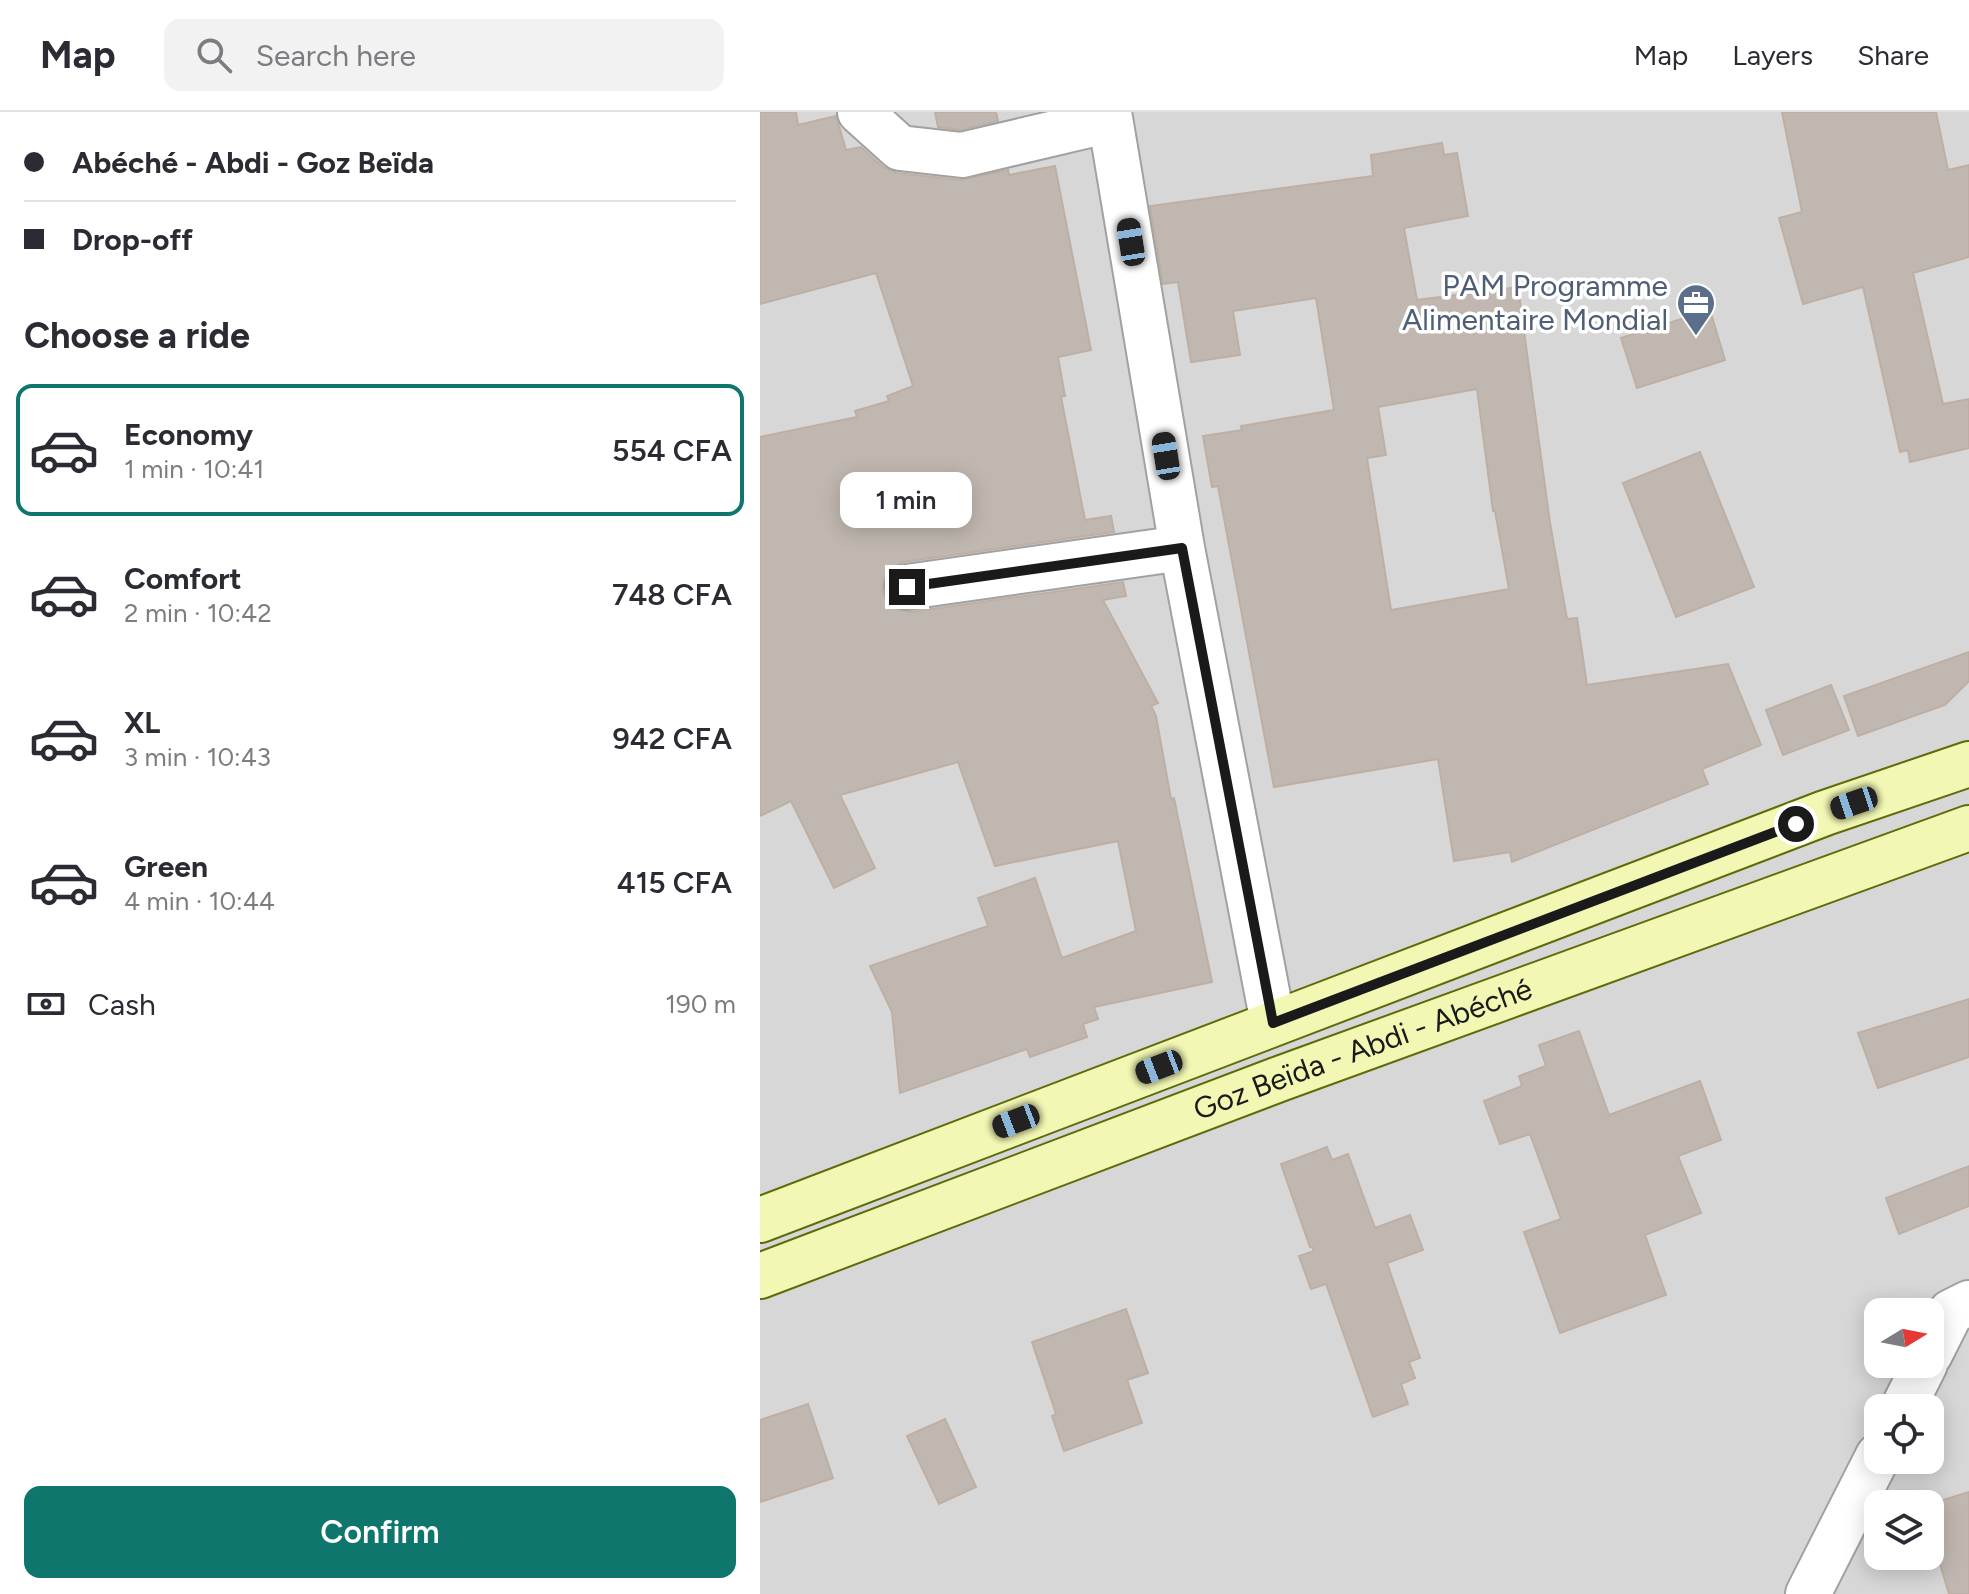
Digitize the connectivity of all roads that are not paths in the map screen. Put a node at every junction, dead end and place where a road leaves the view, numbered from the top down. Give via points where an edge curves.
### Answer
1 (860, 112) edge
2 (1110, 116) edge
3 (1182, 548) junction
4 (907, 587) dead end
5 (1969, 764) edge
6 (1969, 828) edge
7 (1273, 1023) junction
8 (760, 1220) edge
9 (760, 1276) edge
10 (1969, 1303) edge
11 (1944, 1326) edge
12 (1869, 1474) edge
13 (1808, 1594) edge

1 - 2 street via 900,148 962,155
2 - 3 street
3 - 4 street
3 - 7 street
5 - 7 main road via 1825,813
6 - 9 main road, Goz Beïda - Abdi - Abéché via 1282,1078
7 - 8 main road
10 - 11 street via 1951,1312
12 - 13 street

